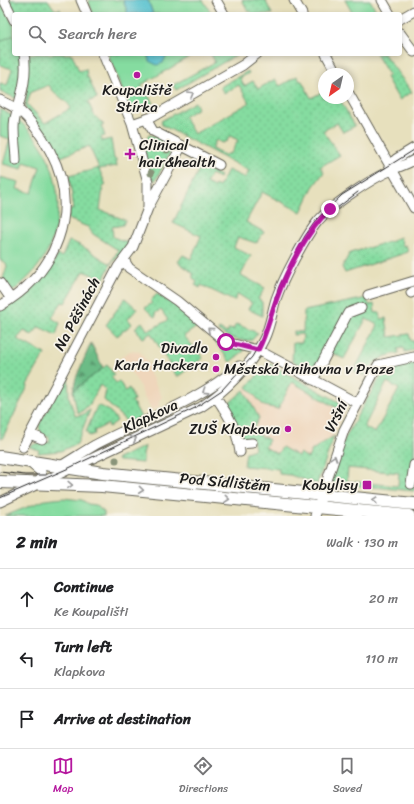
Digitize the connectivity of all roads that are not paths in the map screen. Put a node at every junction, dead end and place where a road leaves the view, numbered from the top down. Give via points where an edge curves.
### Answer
1 (4, 0) edge
2 (81, 0) edge
3 (216, 0) edge
4 (294, 0) edge
5 (382, 0) edge
6 (414, 11) edge
7 (86, 12) edge
8 (223, 12) edge
9 (301, 12) edge
10 (389, 12) edge
11 (12, 16) edge
12 (402, 18) edge
13 (402, 36) edge
14 (414, 52) edge
15 (24, 56) edge
16 (104, 56) edge
17 (251, 56) edge
18 (327, 56) edge
19 (334, 68) edge
20 (0, 100) edge
21 (354, 103) edge
22 (18, 110) junction
23 (146, 119) junction
24 (132, 124) junction
25 (181, 147) junction
26 (414, 148) edge
27 (414, 160) edge
28 (16, 161) dead end
29 (219, 165) dead end
30 (392, 170) junction
31 (148, 208) junction
32 (414, 208) edge
33 (124, 260) junction
34 (414, 281) edge
35 (0, 283) edge
36 (368, 295) dead end
37 (11, 299) junction
38 (0, 306) edge
39 (361, 308) dead end
40 (258, 350) junction
41 (414, 357) edge
42 (312, 380) junction
43 (216, 397) junction
44 (357, 403) junction
45 (30, 434) junction
46 (42, 439) dead end
47 (252, 443) dead end
48 (23, 447) dead end
49 (0, 457) edge
50 (28, 462) junction
51 (414, 465) edge
52 (60, 466) junction
53 (73, 468) junction
54 (0, 482) edge
55 (37, 484) junction
56 (411, 484) dead end
57 (0, 502) edge
58 (414, 504) edge
59 (318, 506) edge
60 (409, 516) edge

1 - 11 street
2 - 7 street
3 - 8 street
4 - 9 street
5 - 10 street
6 - 12 street
13 - 14 street
15 - 22 street via 24,88
16 - 24 street, Na Pěšinách
23 -> 17 street via 243,64
18 - 19 street
20 - 22 street
21 - 30 street
22 - 28 street via 15,118
22 - 37 street via 33,124 54,157 62,179 66,204 63,229 52,255 36,278
23 - 24 street
23 - 25 street via 153,131
24 - 31 street, Na Pěšinách via 148,182
25 - 29 street
25 - 31 street, Na Pěšinách
26 - 30 street, Klapkova via 396,159
27 - 30 street, Klapkova
30 - 32 street
30 - 40 street, Klapkova via 337,203 314,226 277,298 265,338
31 - 33 street, Na Pěšinách via 133,247
40 -> 33 street via 226,342 177,301 129,268
33 - 45 street, Na Pěšinách
34 - 36 street
35 - 37 street
37 - 38 street
39 - 42 street via 348,313
40 - 42 street
40 - 43 street, Klapkova
40 -> 52 street, Klapkova via 224,379 195,398 95,446
41 - 44 street, Vršní via 378,365
42 - 44 street
43 - 47 street via 237,432 239,448
53 -> 43 street, Klapkova via 201,407
59 -> 44 street, Vršní via 339,441
45 - 46 street
45 - 48 street, Na Pěšinách
49 - 50 main road, Pod Sídlištěm
50 - 52 main road, Pod Sídlištěm
50 - 55 street via 41,472 42,477
51 - 56 street
52 - 53 main road, Pod Sídlištěm
52 - 55 street, Klapkova
53 - 55 street, Klapkova
53 - 59 main road, Pod Sídlištěm
54 - 55 main road, Pod Sídlištěm
55 - 57 street, Klapkova
55 -> 59 main road, Pod Sídlištěm via 102,486
58 -> 59 main road, Pod Sídlištěm
59 - 60 main road, Pod Sídlištěm

